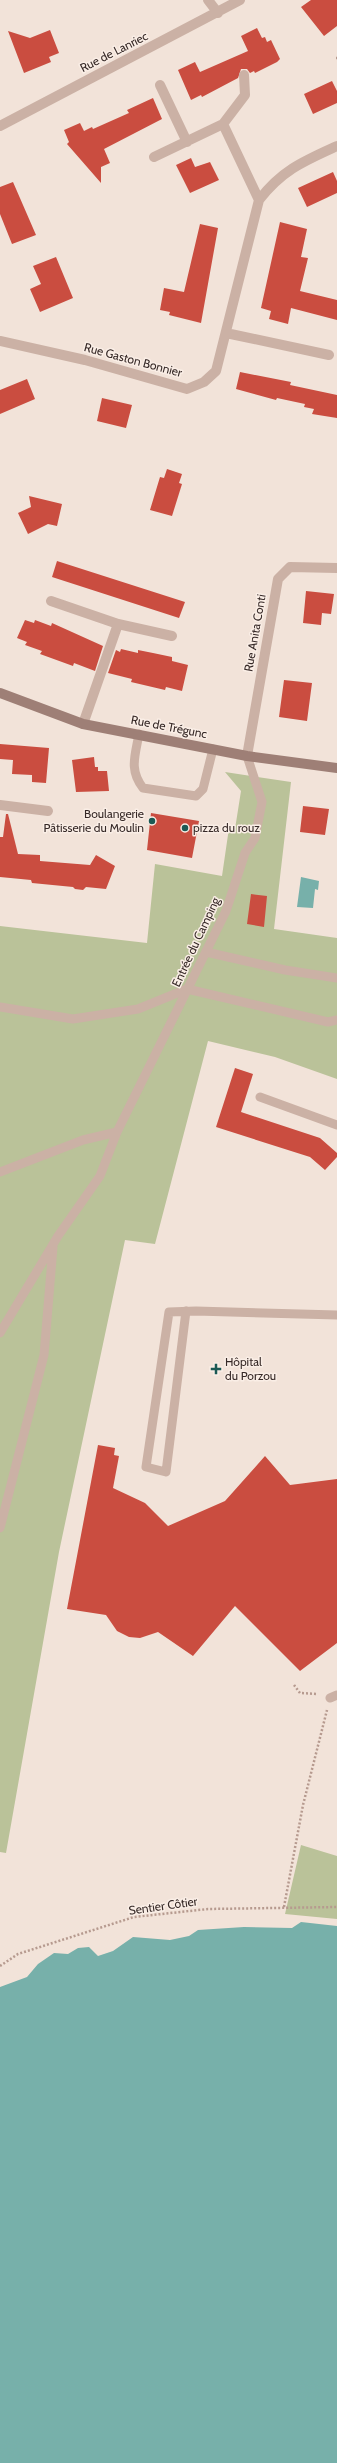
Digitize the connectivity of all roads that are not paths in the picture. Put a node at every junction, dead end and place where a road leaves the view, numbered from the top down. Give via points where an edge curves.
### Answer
1 (208, 0) edge
2 (240, 0) edge
3 (218, 13) junction
4 (244, 75) dead end
5 (160, 85) dead end
6 (224, 124) junction
7 (0, 126) edge
8 (186, 142) junction
9 (337, 146) edge
10 (154, 157) dead end
11 (259, 200) junction
12 (226, 333) junction
13 (0, 340) edge
14 (328, 355) dead end
15 (337, 568) edge
16 (51, 601) dead end
17 (118, 624) junction
18 (172, 636) dead end
19 (0, 693) edge
20 (83, 724) junction
21 (138, 734) junction
22 (213, 748) junction
23 (247, 756) junction
24 (337, 768) edge
25 (0, 805) edge
26 (48, 811) dead end
27 (206, 952) junction
28 (337, 978) edge
29 (188, 989) junction
30 (0, 1007) edge
31 (337, 1020) edge
32 (260, 1097) dead end
33 (337, 1125) edge
34 (117, 1132) junction
35 (0, 1172) edge
36 (54, 1244) junction
37 (186, 1311) junction
38 (337, 1315) edge
39 (0, 1333) edge
40 (0, 1528) edge

1 - 3 street
2 - 3 street, Rue de Lanriec
3 - 7 street, Rue de Lanriec
4 - 6 street via 245,95
5 - 8 street
6 - 8 street
6 - 11 street
8 - 10 street
9 - 11 street, Rue Gaston Bonnier via 297,165 273,182
11 - 12 street, Rue Gaston Bonnier
12 - 13 street, Rue Gaston Bonnier via 216,371 204,382 187,389 85,360
12 - 14 street
15 - 23 street, Rue Anita Conti via 290,567 278,579
16 - 17 street
17 - 18 street
17 - 20 street
19 - 20 main road, Rue de Trégunc
20 - 21 main road, Rue de Trégunc
21 - 22 main road, Rue de Trégunc
21 - 22 lane via 134,763 135,778 143,788 196,796 204,789
22 - 23 main road, Rue de Trégunc
23 - 24 main road, Rue de Trégunc
23 - 27 lane, Entrée du Camping via 262,802 256,838 245,853 226,911
25 - 26 street
27 - 28 lane via 285,970
27 - 29 lane, Entrée du Camping
29 - 30 lane via 138,1009 73,1019
29 - 31 lane via 328,1022
29 - 34 lane, Entrée du Camping
32 - 33 lane
34 - 35 lane via 83,1140
34 - 36 lane, Entrée du Camping via 100,1176
36 - 39 lane, Entrée du Camping
36 - 40 lane via 44,1355
37 - 37 lane via 169,1312 146,1467 166,1472
37 - 38 lane

